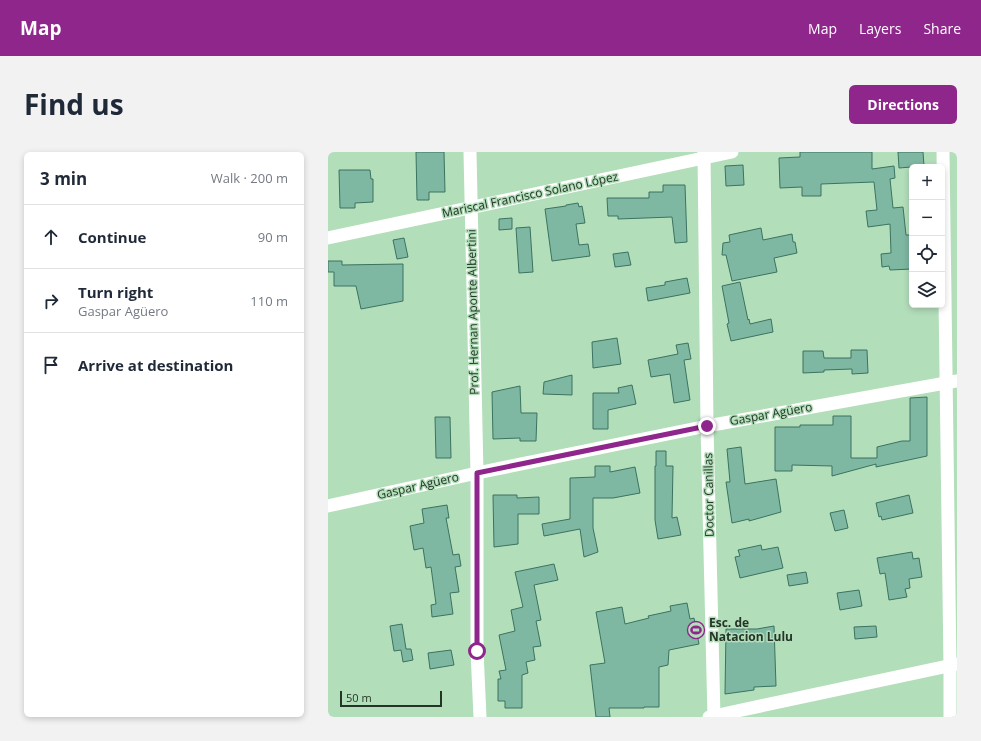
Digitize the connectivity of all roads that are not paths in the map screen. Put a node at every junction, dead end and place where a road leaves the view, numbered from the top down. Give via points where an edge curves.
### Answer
1 (470, 152) edge
2 (732, 152) edge
3 (943, 152) edge
4 (704, 155) edge
5 (470, 208) junction
6 (328, 238) edge
7 (952, 382) edge
8 (707, 426) junction
9 (477, 473) junction
10 (328, 506) edge
11 (954, 665) edge
12 (480, 717) edge
13 (712, 717) edge
14 (950, 717) edge

1 - 5 street, Prof. Hernan Aponte Albertini
2 - 4 street, Mariscal Francisco Solano López
3 - 7 street
4 - 5 street, Mariscal Francisco Solano López
4 - 8 street, Doctor Canillas
5 - 6 street, Mariscal Francisco Solano López
5 - 9 street, Prof. Hernan Aponte Albertini
7 - 8 street, Gaspar Agüero
7 - 11 street
8 - 9 street, Gaspar Agüero
8 - 13 street, Doctor Canillas
9 - 10 street, Gaspar Agüero
9 - 12 street, Prof. Hernan Aponte Albertini via 477,651
11 - 13 street
11 - 14 street

